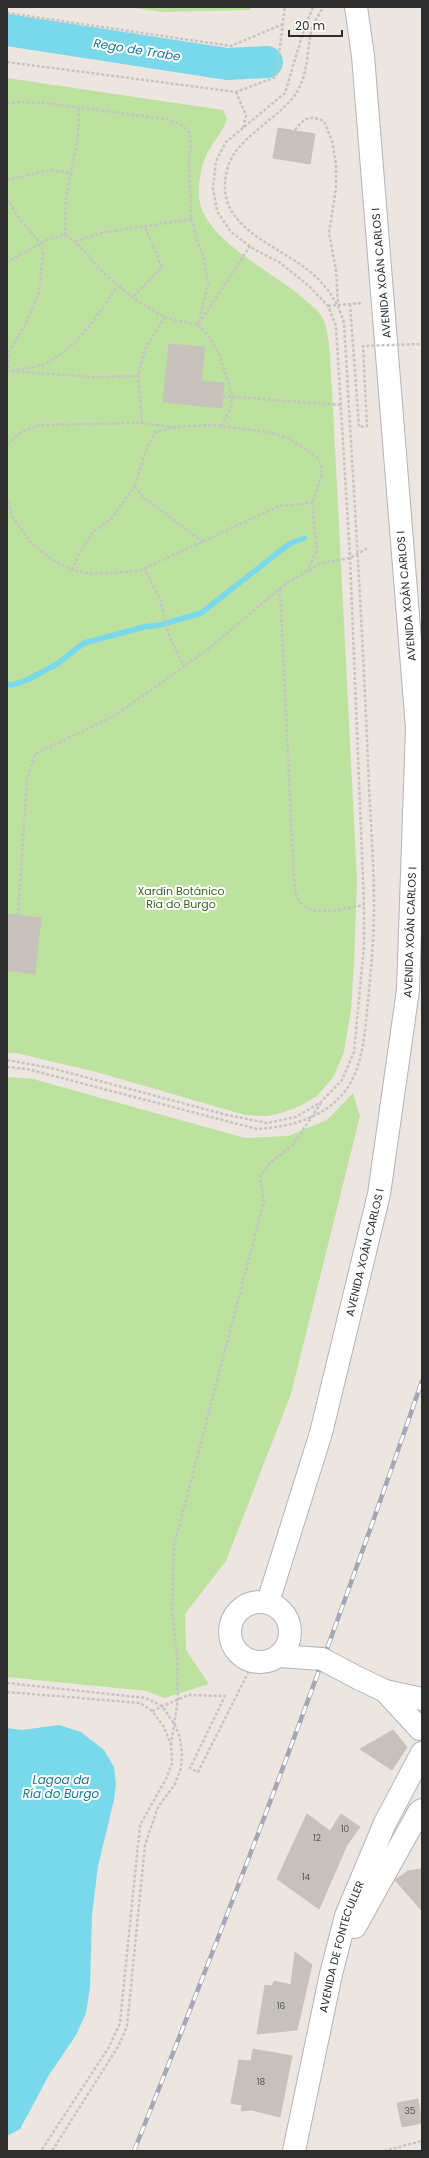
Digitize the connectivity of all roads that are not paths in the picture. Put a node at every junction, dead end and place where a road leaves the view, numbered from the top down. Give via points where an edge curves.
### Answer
1 (356, 7) edge
2 (268, 1602) junction
3 (290, 1634) junction
4 (279, 1656) junction
5 (322, 1659) junction
6 (385, 1691) junction
7 (422, 1699) edge
8 (421, 1731) edge
9 (422, 1753) edge
10 (422, 1785) edge
11 (422, 1810) edge
12 (354, 1930) junction
13 (294, 2151) edge
14 (307, 2151) edge

1 - 2 street, AVENIDA XOÁN CARLOS I via 364,56 417,728 408,990 379,1194 321,1433
2 - 3 street via 285,1614
2 - 4 street via 258,1601 241,1608 231,1625 232,1644 241,1655 254,1662 263,1662
3 - 4 street via 285,1650
3 - 5 street
4 - 5 street
5 - 6 street, bridge
6 - 7 street
6 - 8 street
9 - 13 street, AVENIDA DE FONTECULLER via 385,1824 346,1916 331,1974
10 - 12 street, AVENIDA DE FONTECULLER via 401,1818
11 - 12 street
12 - 14 street, AVENIDA DE FONTECULLER

